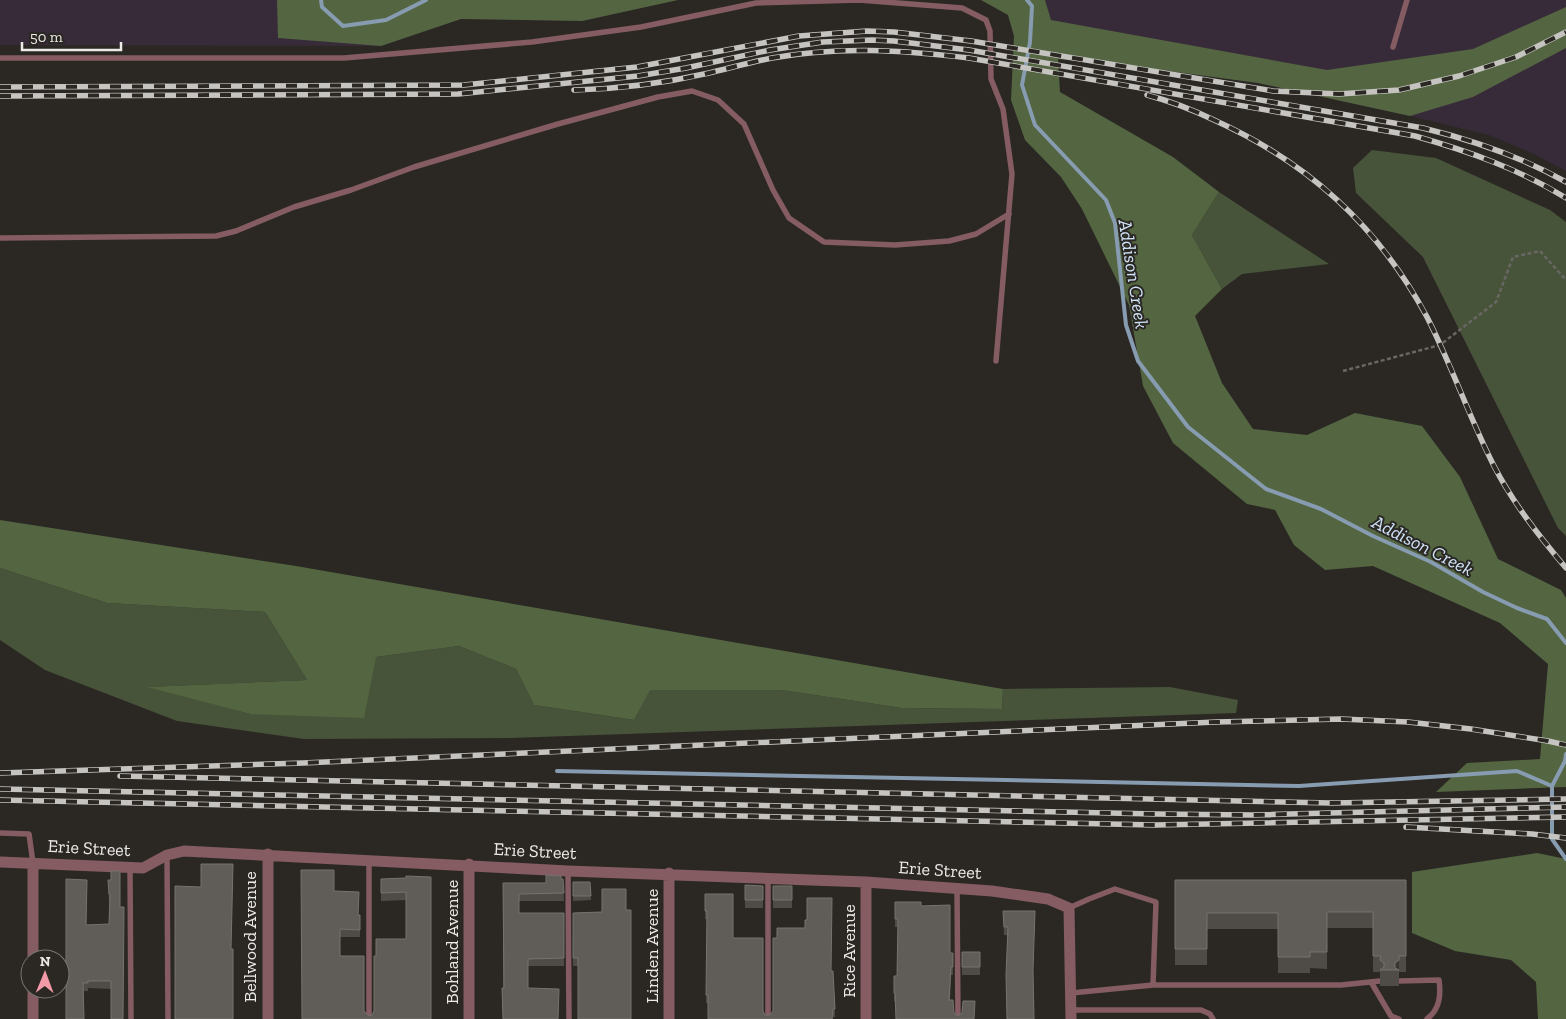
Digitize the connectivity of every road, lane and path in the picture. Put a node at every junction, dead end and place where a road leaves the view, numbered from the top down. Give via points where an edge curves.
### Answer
1 (1408, 0) edge
2 (1393, 47) dead end
3 (0, 58) edge
4 (1009, 214) junction
5 (0, 238) edge
6 (1566, 280) edge
7 (996, 361) dead end
8 (1343, 371) dead end
9 (0, 833) edge
10 (268, 854) junction
11 (167, 855) junction
12 (368, 861) junction
13 (0, 862) edge
14 (34, 863) junction
15 (469, 864) junction
16 (130, 868) junction
17 (568, 871) junction
18 (669, 874) junction
19 (768, 878) junction
20 (866, 882) junction
21 (957, 888) junction
22 (1069, 908) junction
23 (33, 949) edge
24 (1380, 981) edge
25 (1399, 981) edge
26 (1371, 982) junction
27 (1154, 985) junction
28 (1071, 993) junction
29 (33, 999) edge
30 (1071, 1014) edge
31 (33, 1019) edge
32 (131, 1019) edge
33 (168, 1019) edge
34 (268, 1019) edge
35 (369, 1019) edge
36 (470, 1019) edge
37 (569, 1019) edge
38 (669, 1019) edge
39 (768, 1019) edge
40 (866, 1019) edge
41 (958, 1019) edge
42 (1213, 1019) edge
43 (1399, 1019) edge
44 (1427, 1019) edge

1 - 2 lane
3 - 4 lane via 344,58 532,42 641,27 756,3 859,0 962,8 986,20 990,30 991,79 1003,109 1012,174
4 - 5 lane via 976,234 949,241 895,245 824,242 789,218 744,124 718,100 692,91 558,124 414,167 216,236
4 - 7 lane
6 - 8 path via 1540,250 1513,257 1496,302 1440,345
9 - 14 lane via 29,834
10 - 11 street, Erie Street via 184,850
10 - 12 street, Erie Street
10 - 34 street, Bellwood Avenue
11 - 16 street, Erie Street via 142,868
11 - 33 lane
12 - 15 street, Erie Street
12 - 35 lane
13 - 14 street, Erie Street
14 - 16 street, Erie Street
14 - 23 street
15 - 17 street, Erie Street
15 - 36 street, Bohland Avenue
16 - 32 lane
17 - 18 street, Erie Street
17 - 37 lane
18 - 19 street, Erie Street
18 - 38 street, Linden Avenue
19 - 20 street, Erie Street
19 - 39 lane
20 - 21 street, Erie Street
20 - 40 street, Rice Avenue
21 - 22 street, Erie Street via 1048,899
21 - 41 lane
22 - 27 lane via 1115,889 1156,902
22 - 28 street
24 - 26 lane
25 - 44 lane via 1439,980 1437,1010
26 - 27 lane via 1341,985
26 - 43 lane via 1391,1016
27 - 28 lane
28 - 30 street
29 - 31 street
30 - 42 lane via 1201,1010

